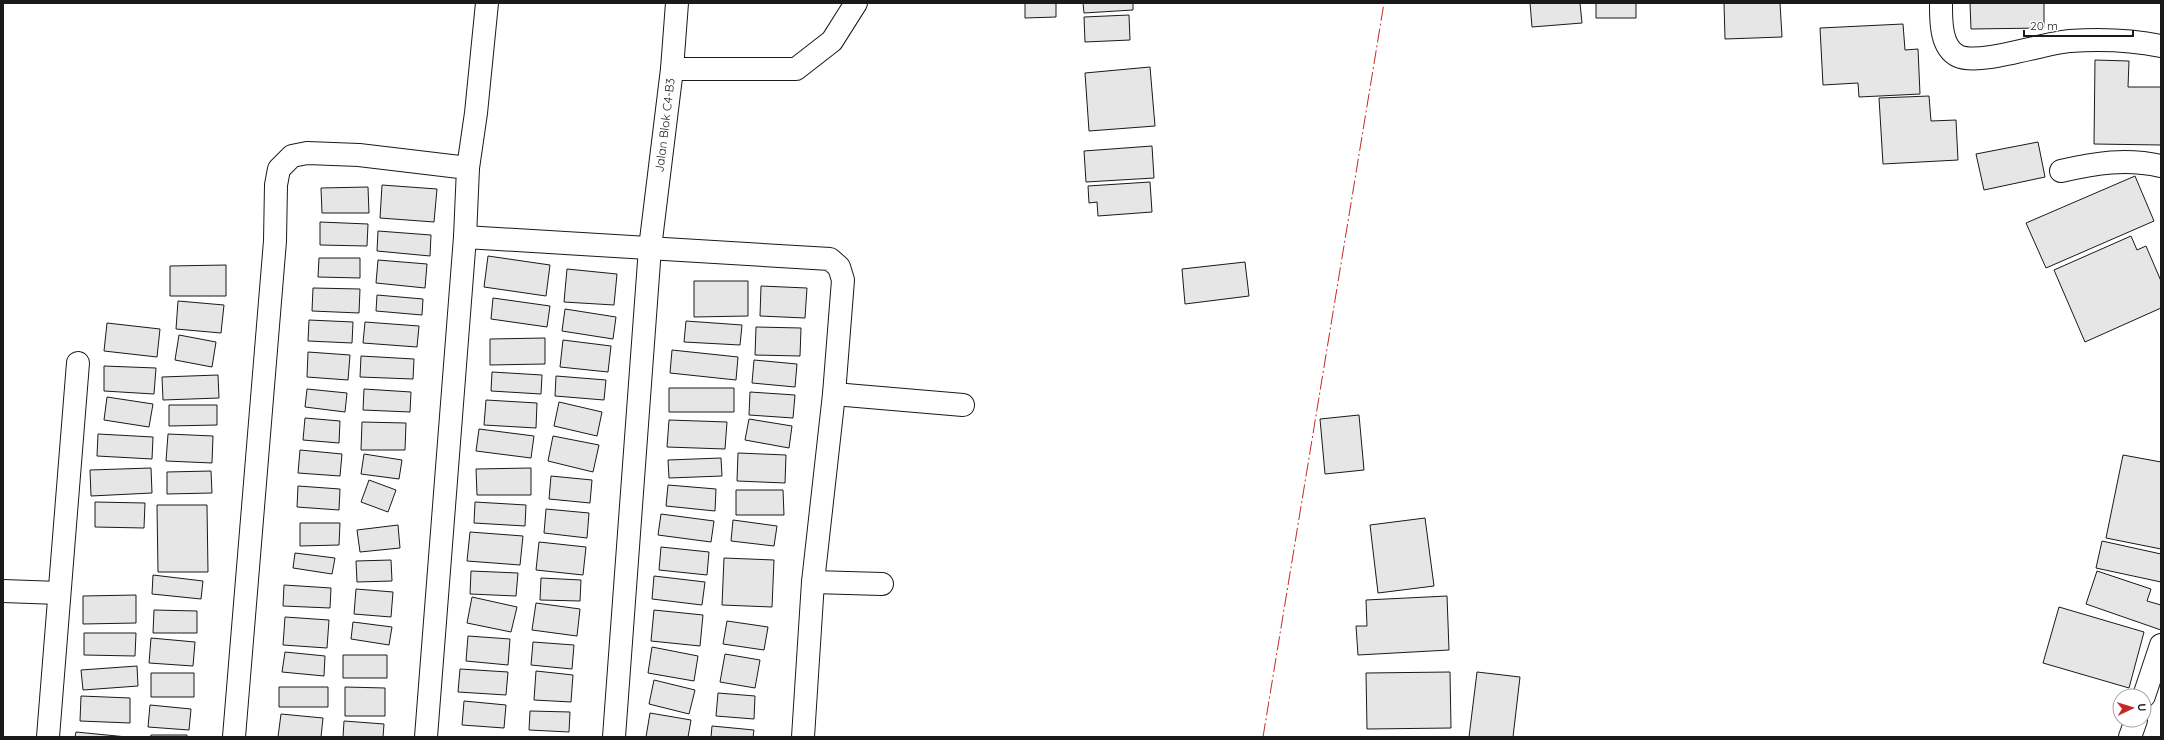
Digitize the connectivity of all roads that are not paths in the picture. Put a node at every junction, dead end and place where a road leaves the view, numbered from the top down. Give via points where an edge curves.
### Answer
1 (487, 3) edge
2 (677, 3) edge
3 (856, 3) edge
4 (1941, 3) edge
5 (2161, 46) edge
6 (672, 69) junction
7 (2161, 166) edge
8 (468, 168) junction
9 (2061, 171) dead end
10 (465, 237) junction
11 (650, 248) junction
12 (78, 363) dead end
13 (834, 394) junction
14 (963, 405) dead end
15 (813, 582) junction
16 (882, 584) dead end
17 (3, 591) edge
18 (59, 593) junction
19 (2161, 648) edge
20 (2147, 688) edge
21 (48, 737) edge
22 (234, 737) edge
23 (426, 737) edge
24 (614, 737) edge
25 (803, 737) edge

1 - 8 street
2 - 6 street, Jalan Blok C4-B3
3 - 6 street via 832,41 796,69
4 - 5 street via 1941,24 1947,44 1958,56 1979,58 2069,41 2104,40
6 - 11 street, Jalan Blok C4-B3
7 - 9 street via 2116,161
8 - 10 street
8 - 22 street via 359,155 307,153 292,156 279,169
10 - 11 street
10 - 23 street
11 - 13 street via 830,259 840,267 843,280
11 - 24 street, Jalan Blok C4-B3
12 - 18 street
13 - 14 street
13 - 15 street
15 - 16 street
15 - 25 street
17 - 18 street
18 - 21 street
19 - 20 street

